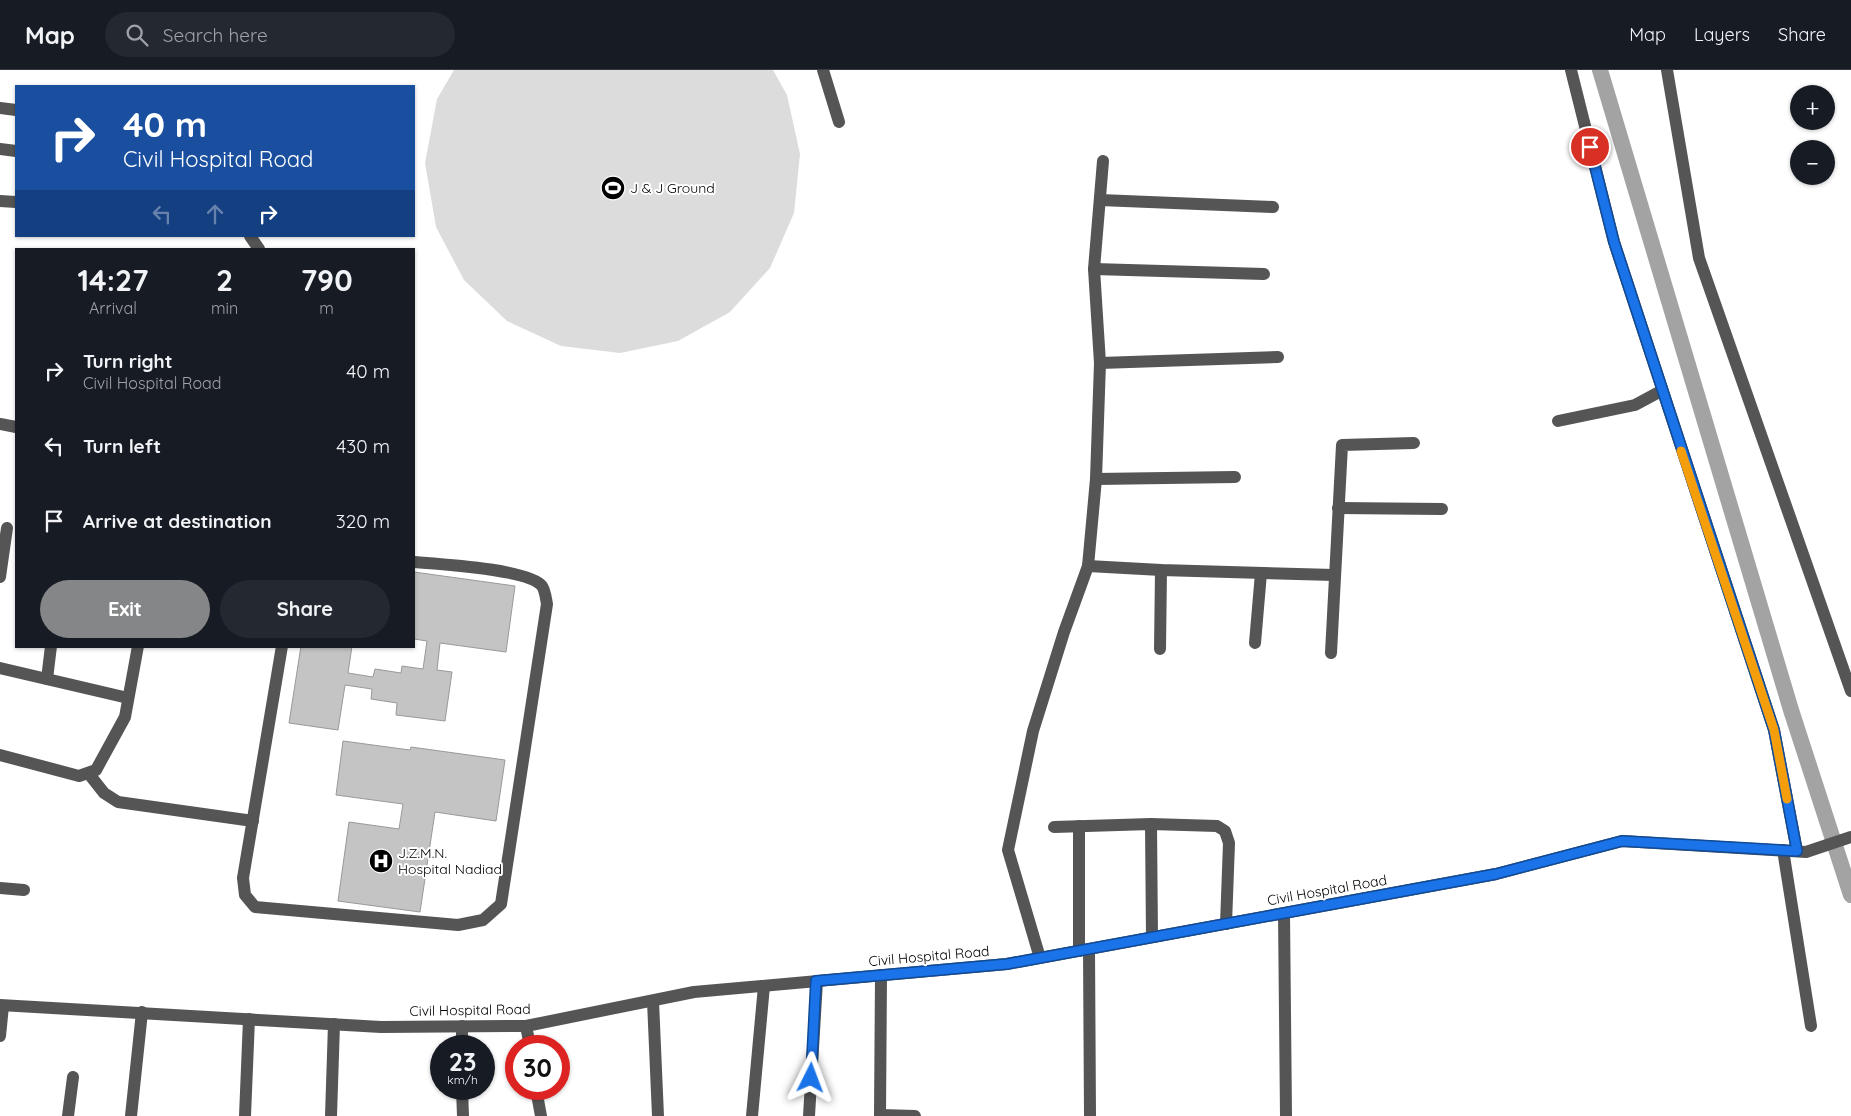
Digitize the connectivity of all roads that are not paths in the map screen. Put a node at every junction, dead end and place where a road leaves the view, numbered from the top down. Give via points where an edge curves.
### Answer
1 (822, 70) edge
2 (1571, 70) edge
3 (1666, 70) edge
4 (0, 108) edge
5 (15, 110) edge
6 (840, 122) dead end
7 (0, 149) edge
8 (15, 151) edge
9 (1103, 161) dead end
10 (1100, 200) junction
11 (0, 201) edge
12 (15, 202) edge
13 (1273, 207) dead end
14 (251, 237) edge
15 (258, 248) edge
16 (1094, 269) junction
17 (1264, 274) dead end
18 (1278, 357) dead end
19 (1100, 363) junction
20 (1661, 391) junction
21 (1558, 421) dead end
22 (0, 424) edge
23 (15, 427) edge
24 (1414, 443) dead end
25 (1235, 477) dead end
26 (1096, 479) junction
27 (1338, 508) junction
28 (1442, 509) dead end
29 (8, 528) edge
30 (415, 562) edge
31 (1088, 566) junction
32 (1160, 570) junction
33 (1261, 573) junction
34 (1334, 575) junction
35 (0, 577) edge
36 (1255, 643) dead end
37 (52, 648) edge
38 (138, 648) edge
39 (282, 648) edge
40 (1160, 649) dead end
41 (1332, 653) dead end
42 (0, 668) edge
43 (47, 679) junction
44 (1851, 691) edge
45 (128, 698) junction
46 (0, 755) edge
47 (90, 774) junction
48 (252, 821) junction
49 (1151, 824) junction
50 (1079, 826) junction
51 (1054, 827) dead end
52 (1851, 837) edge
53 (1783, 850) junction
54 (1802, 851) junction
55 (0, 888) edge
56 (24, 890) dead end
57 (1284, 913) junction
58 (1226, 924) junction
59 (1152, 937) junction
60 (1084, 950) junction
61 (1040, 958) junction
62 (881, 975) junction
63 (816, 981) junction
64 (764, 986) junction
65 (654, 1001) junction
66 (2, 1005) edge
67 (142, 1012) junction
68 (249, 1019) junction
69 (334, 1024) junction
70 (462, 1026) junction
71 (526, 1026) junction
72 (1811, 1026) dead end
73 (462, 1035) edge
74 (528, 1035) edge
75 (0, 1036) edge
76 (73, 1076) dead end
77 (462, 1100) edge
78 (538, 1100) edge
79 (880, 1115) edge
80 (68, 1116) edge
81 (131, 1116) edge
82 (245, 1116) edge
83 (331, 1116) edge
84 (462, 1116) edge
85 (541, 1116) edge
86 (658, 1116) edge
87 (752, 1116) edge
88 (808, 1116) edge
89 (916, 1116) edge
90 (1090, 1116) edge
91 (1286, 1116) edge

1 - 6 street
2 - 20 street via 1614,242
3 - 44 street via 1699,258
4 - 5 street
7 - 8 street
9 - 10 street
10 - 13 street
10 - 16 street
11 - 12 street
14 - 15 street
16 - 17 street
16 - 19 street
18 - 19 street
19 - 26 street
20 - 21 street via 1635,405
20 - 54 street via 1774,730
22 - 23 street
24 - 27 street via 1342,445
25 - 26 street
26 - 31 street
27 - 28 street
27 - 34 street
29 - 35 street
30 - 48 street via 518,574 535,580 543,587 547,604 501,904 482,920 458,925 255,907 245,895 243,878
31 - 32 street
31 - 61 street via 1033,731 1008,850
32 - 33 street
32 - 40 street
33 - 34 street
33 - 36 street
34 - 41 street
37 - 43 street
38 - 45 street
39 - 48 street
42 - 43 street
43 - 45 street
45 - 47 street via 125,717 96,770
46 - 47 street via 79,776
47 - 48 street via 104,793 118,802
49 - 50 street
49 - 58 street via 1217,826 1225,831 1229,842
49 - 59 street
50 - 51 street
50 - 60 street
52 - 54 street, Civil Hospital Road
53 - 54 street, Civil Hospital Road
53 - 57 street, Civil Hospital Road via 1622,841 1496,874
53 - 72 street
55 - 56 street
57 - 58 street, Civil Hospital Road
57 - 91 street
58 - 59 street, Civil Hospital Road
59 - 60 street, Civil Hospital Road
60 - 61 street, Civil Hospital Road
60 - 90 street
61 - 62 street, Civil Hospital Road
62 - 63 street, Civil Hospital Road
62 - 79 street
63 - 64 street, Civil Hospital Road
63 - 88 street
64 - 65 street, Civil Hospital Road via 694,992
64 - 87 street
65 - 71 street, Civil Hospital Road
65 - 86 street
66 - 67 street, Civil Hospital Road
66 - 75 street
67 - 68 street, Civil Hospital Road
67 - 81 street
68 - 69 street, Civil Hospital Road
68 - 82 street
69 - 70 street, Civil Hospital Road
69 - 83 street
70 - 71 street, Civil Hospital Road
70 - 73 street
71 - 74 street
76 - 80 street
77 - 84 street
78 - 85 street
79 - 89 street

